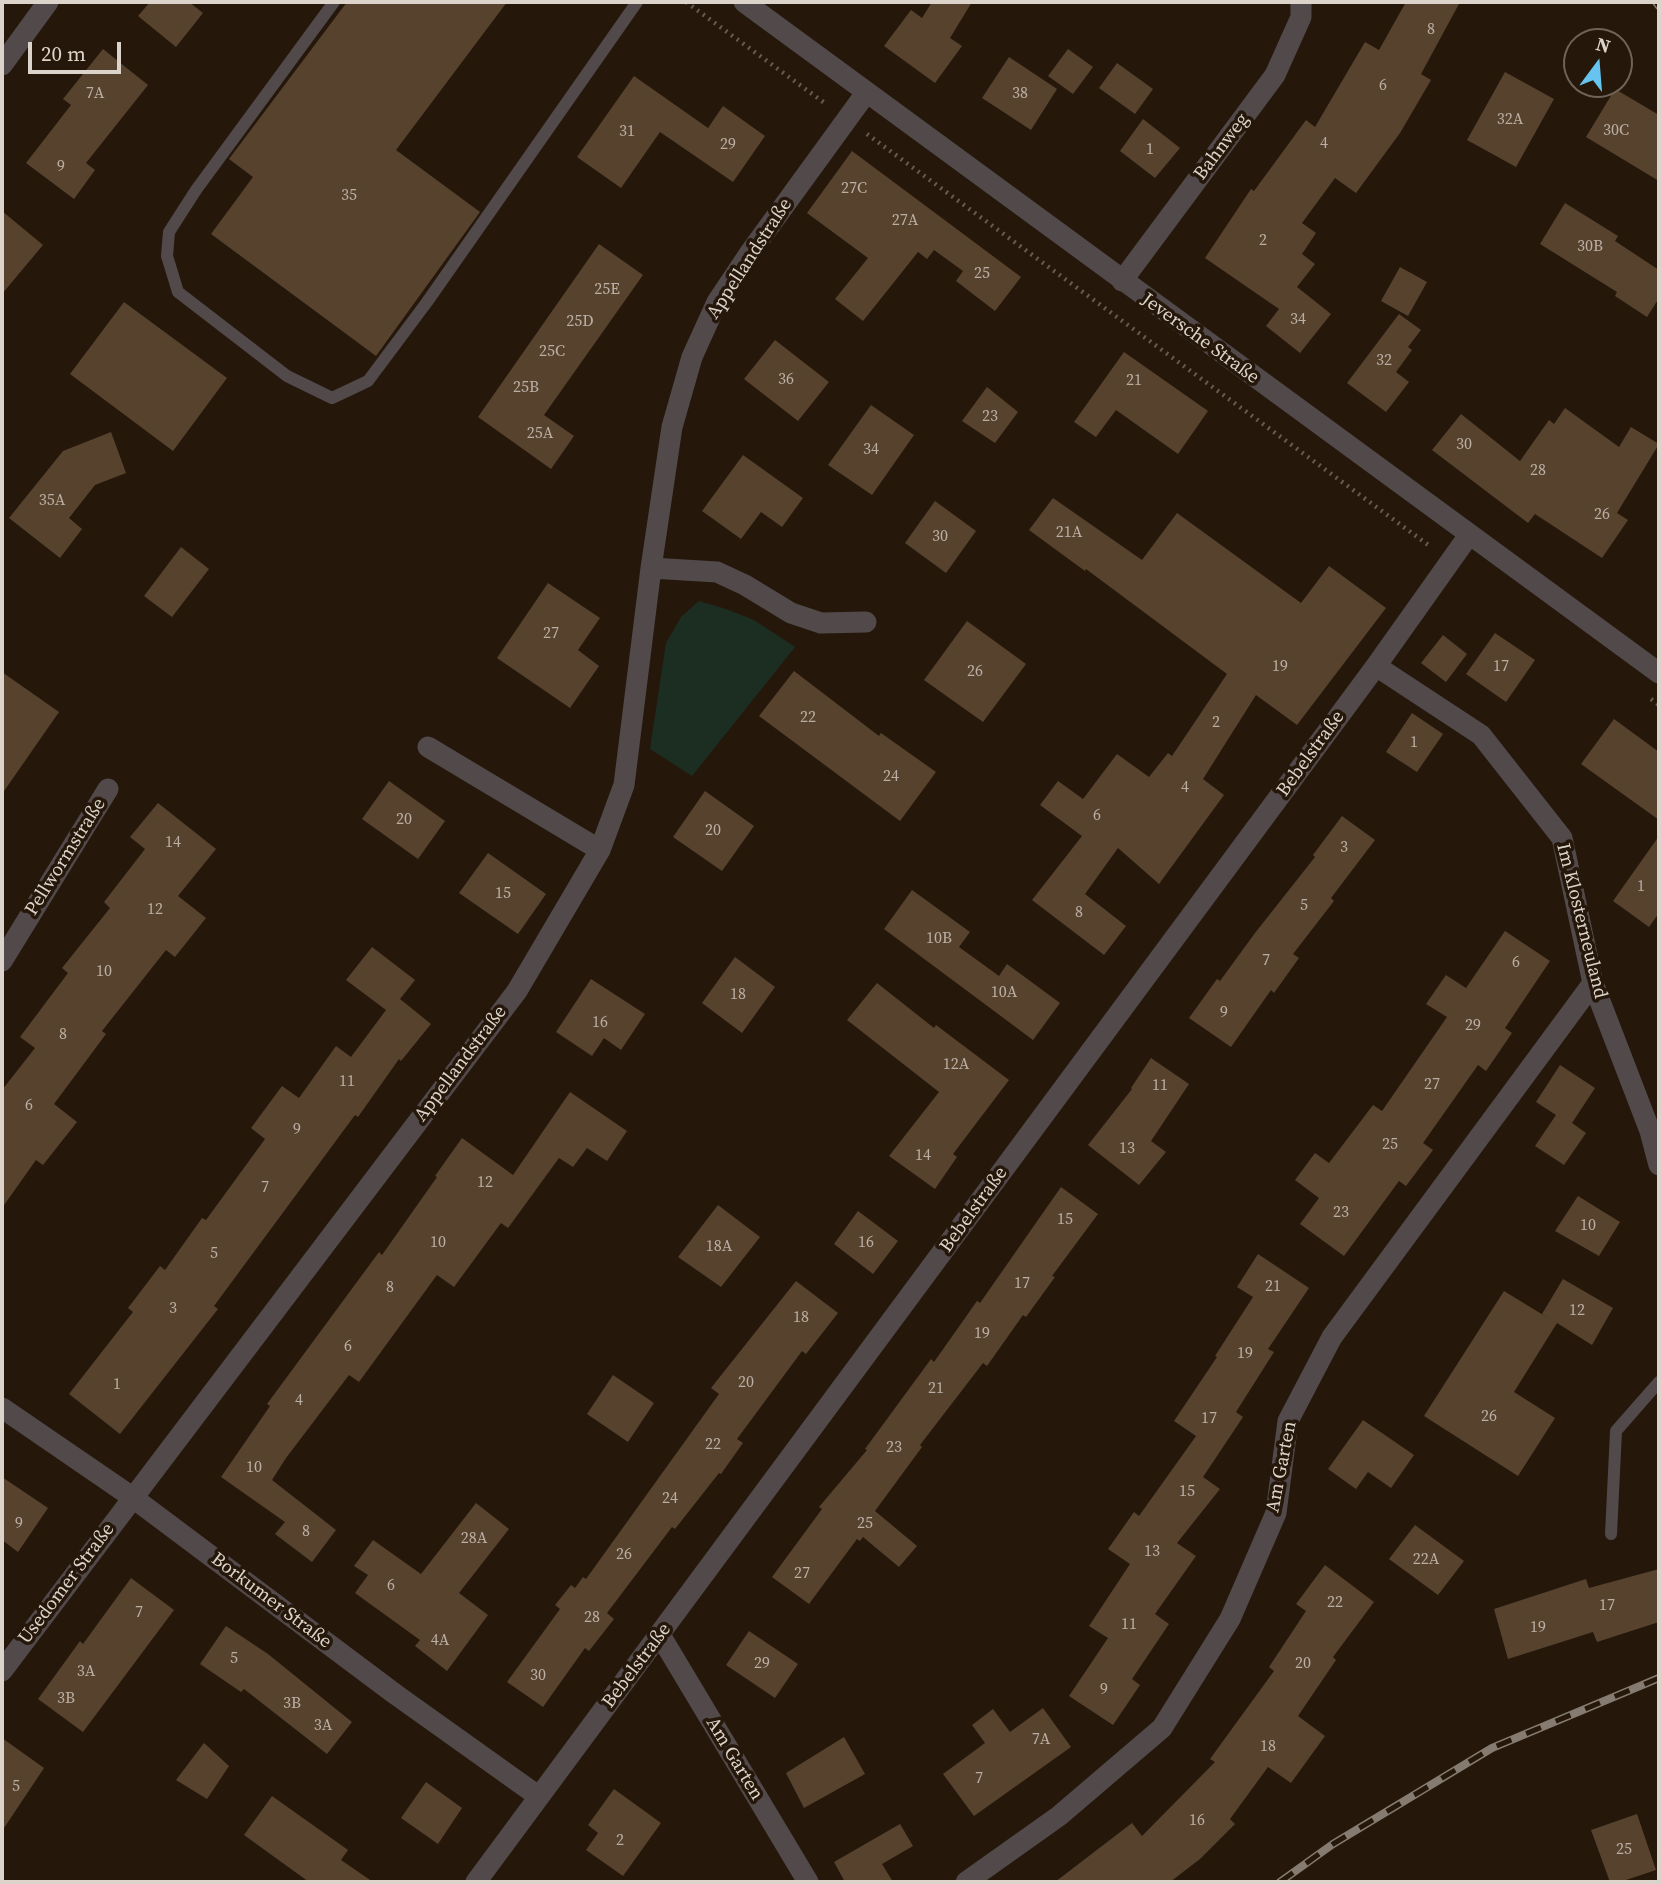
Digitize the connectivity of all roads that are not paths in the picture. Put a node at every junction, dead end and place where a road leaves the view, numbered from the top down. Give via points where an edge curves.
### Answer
1 (48, 2) edge
2 (334, 2) edge
3 (744, 2) edge
4 (1301, 2) edge
5 (634, 3) edge
6 (2, 65) edge
7 (866, 93) junction
8 (1122, 281) junction
9 (1469, 535) junction
10 (651, 568) junction
11 (866, 622) dead end
12 (1376, 666) junction
13 (1659, 673) edge
14 (428, 747) dead end
15 (108, 789) dead end
16 (600, 850) junction
17 (2, 961) edge
18 (1592, 983) junction
19 (1659, 1165) edge
20 (1659, 1382) edge
21 (2, 1408) edge
22 (132, 1497) junction
23 (1611, 1534) dead end
24 (660, 1635) junction
25 (2, 1671) edge
26 (538, 1796) junction
27 (475, 1882) edge
28 (808, 1882) edge
29 (966, 1882) edge

1 - 6 street
2 - 5 lane via 196,190 169,232 167,256 178,292 287,376 332,398 368,382
3 - 7 street, Jeversche Straße
4 - 8 street, Bahnweg via 1301,18 1275,75
7 - 8 street, Jeversche Straße
7 - 10 street, Appellandstraße via 724,292 692,357 672,427
8 - 9 street, Jeversche Straße
9 - 12 street, Bebelstraße
9 - 13 street, Jeversche Straße
10 - 11 street via 717,572 791,613 821,624
10 - 16 street, Appellandstraße via 624,785
12 - 18 street, Im Klosterneuland via 1481,735 1562,838
12 - 24 street, Bebelstraße
14 - 16 street
15 - 17 street, Pellwormstraße
16 - 22 street, Appellandstraße via 517,991
18 - 19 street, Im Klosterneuland
18 - 29 street, Am Garten via 1332,1337 1288,1421 1276,1513 1230,1619 1162,1728 1059,1816
20 - 23 lane via 1616,1431
21 - 22 street, Borkumer Straße
22 - 25 street, Usedomer Straße
22 - 26 street, Borkumer Straße
24 - 26 street, Bebelstraße
24 - 28 street, Am Garten
26 - 27 street, Bebelstraße

